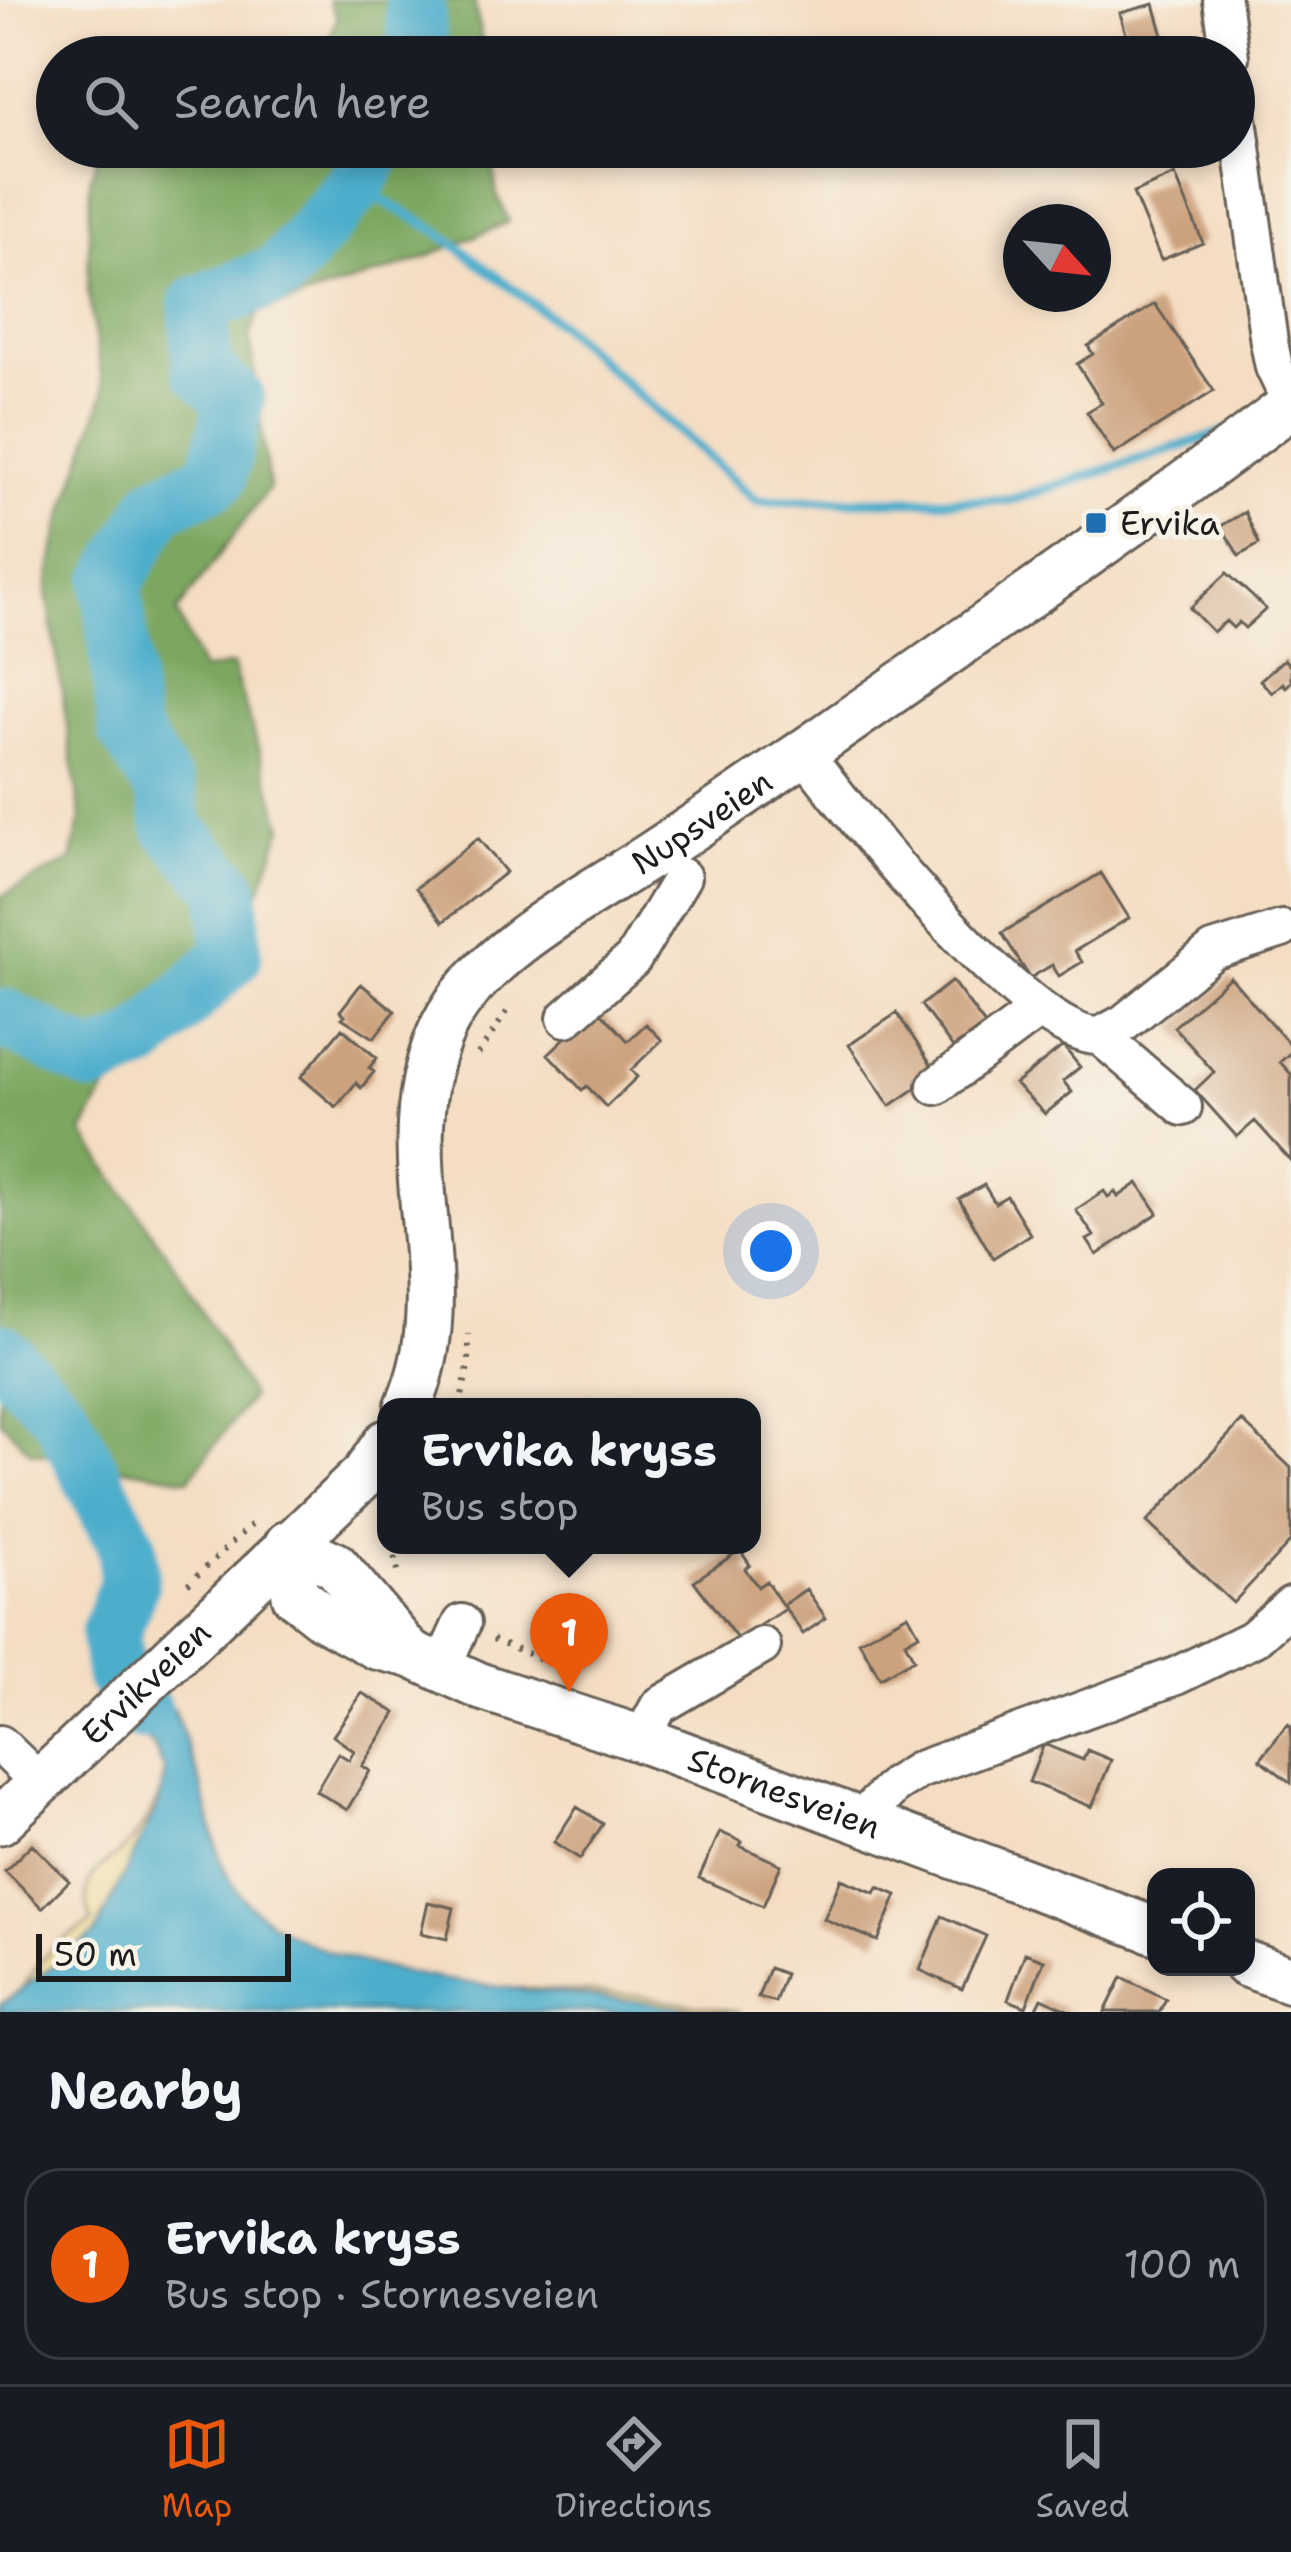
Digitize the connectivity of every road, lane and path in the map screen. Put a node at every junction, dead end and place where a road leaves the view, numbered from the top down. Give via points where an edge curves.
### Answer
1 (1222, 0) edge
2 (1227, 36) edge
3 (1245, 168) edge
4 (1291, 404) edge
5 (804, 752) junction
6 (682, 877) dead end
7 (1282, 929) dead end
8 (521, 995) dead end
9 (1038, 1010) junction
10 (566, 1018) dead end
11 (1100, 1036) junction
12 (470, 1068) dead end
13 (936, 1087) dead end
14 (1183, 1107) dead end
15 (469, 1317) dead end
16 (412, 1398) edge
17 (462, 1398) edge
18 (377, 1456) edge
19 (288, 1544) junction
20 (1291, 1605) edge
21 (462, 1623) dead end
22 (762, 1646) dead end
23 (425, 1661) junction
24 (641, 1739) junction
25 (0, 1744) edge
26 (40, 1783) junction
27 (0, 1821) edge
28 (859, 1821) junction
29 (1147, 1928) edge
30 (1255, 1967) edge
31 (1291, 1980) edge

1 - 2 street
3 - 4 street via 1274,368
4 - 5 main road, Nupsveien
5 - 9 street via 977,953
5 - 16 main road, Nupsveien via 524,940 448,1018 428,1065 418,1128 430,1324
6 - 10 street via 633,958
7 - 11 street via 1213,951
8 - 12 path
9 - 11 street via 1077,1034
9 - 13 street
11 - 14 street
15 - 17 path
18 - 19 main road
19 - 23 main road, Stornesveien via 335,1565
19 - 26 main road, Ervikveien
20 - 28 street via 1235,1649 919,1770
21 - 23 street
22 - 24 street via 659,1706
23 - 24 main road, Stornesveien
24 - 28 main road, Stornesveien
25 - 26 street
26 - 27 main road, Ervikveien
28 - 29 main road, Stornesveien
30 - 31 main road

